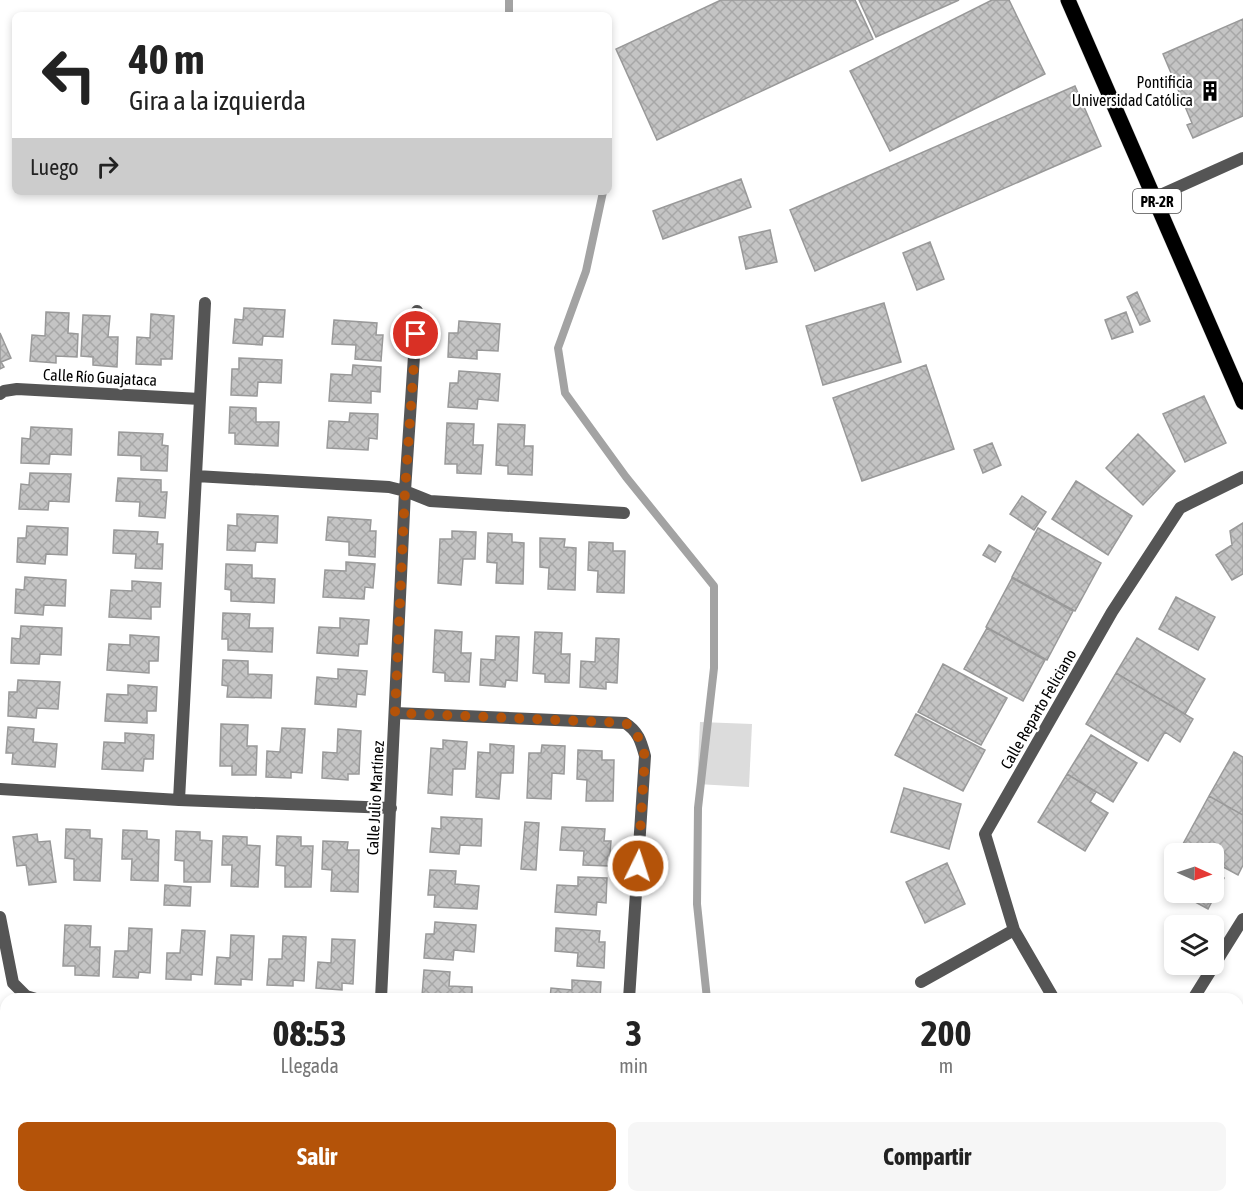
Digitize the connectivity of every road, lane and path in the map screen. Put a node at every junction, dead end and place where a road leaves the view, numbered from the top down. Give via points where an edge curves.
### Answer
1 (1068, 0) edge
2 (1243, 158) edge
3 (1155, 198) junction
4 (205, 303) dead end
5 (417, 311) dead end
6 (1238, 375) edge
7 (0, 394) edge
8 (200, 399) junction
9 (1243, 402) edge
10 (196, 476) junction
11 (1243, 477) edge
12 (405, 491) junction
13 (624, 513) dead end
14 (395, 713) junction
15 (0, 789) edge
16 (178, 800) junction
17 (391, 808) junction
18 (0, 917) edge
19 (1243, 919) edge
20 (1014, 930) junction
21 (921, 982) dead end
22 (23, 993) edge
23 (381, 993) edge
24 (629, 993) edge
25 (1051, 993) edge
26 (1197, 993) edge

1 - 3 main road, PR-2R
2 - 3 street
3 - 6 main road, PR-2R
4 - 8 street
5 - 12 street, Calle Julio Martínez
6 - 9 main road, PR-2R
7 - 8 street, Calle Río Guajataca via 17,389
8 - 10 street
10 - 12 street
10 - 16 street
11 - 20 street, Calle Reparto Feliciano via 1180,508 1112,612 985,834
12 - 13 street via 430,501
12 - 14 street, Calle Julio Martínez
14 - 17 street, Calle Julio Martínez
14 - 24 street via 625,723 635,729 645,756
15 - 16 street
16 - 17 street
17 - 23 street, Calle Julio Martínez
18 - 22 street via 13,983
19 - 26 street
20 - 21 street
20 - 25 street, Calle Reparto Feliciano

